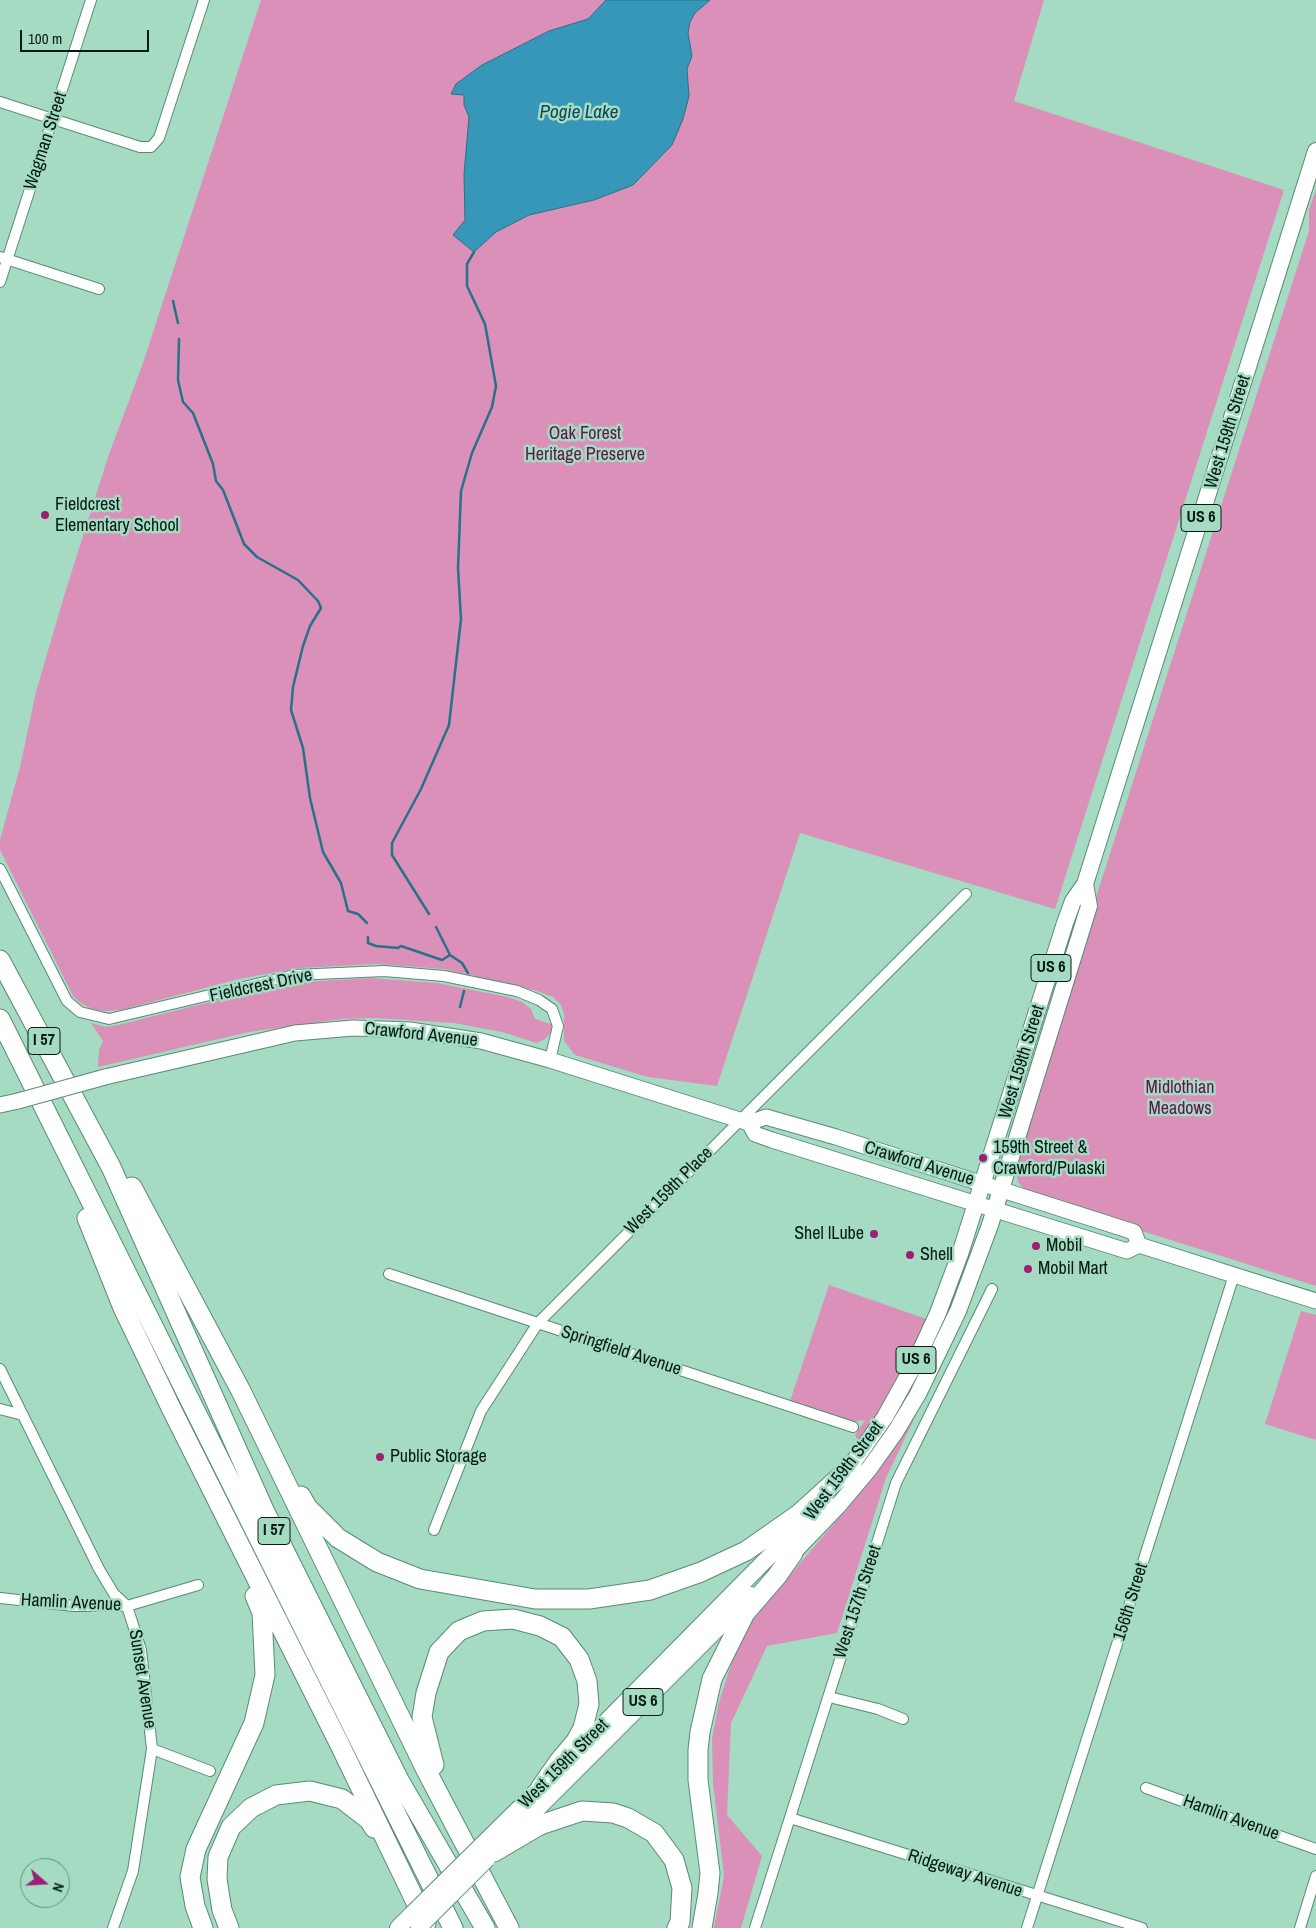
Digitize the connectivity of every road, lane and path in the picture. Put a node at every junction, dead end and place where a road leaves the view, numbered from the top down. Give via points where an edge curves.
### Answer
1 (91, 0) edge
2 (204, 0) edge
3 (0, 102) edge
4 (52, 119) junction
5 (1316, 151) edge
6 (4, 258) edge
7 (0, 282) edge
8 (100, 289) dead end
9 (0, 869) edge
10 (1084, 884) junction
11 (966, 894) dead end
12 (0, 960) edge
13 (0, 1019) edge
14 (550, 1060) junction
15 (0, 1105) edge
16 (745, 1121) junction
17 (87, 1123) junction
18 (80, 1180) junction
19 (983, 1183) junction
20 (1001, 1189) junction
21 (976, 1204) junction
22 (995, 1210) junction
23 (1139, 1245) junction
24 (388, 1274) dead end
25 (1234, 1275) junction
26 (992, 1289) dead end
27 (1316, 1301) edge
28 (538, 1323) junction
29 (0, 1370) edge
30 (0, 1409) edge
31 (23, 1415) junction
32 (258, 1427) junction
33 (853, 1427) dead end
34 (852, 1466) junction
35 (224, 1513) junction
36 (434, 1530) dead end
37 (793, 1553) junction
38 (198, 1585) dead end
39 (0, 1598) edge
40 (127, 1606) junction
41 (828, 1697) junction
42 (903, 1719) dead end
43 (152, 1749) junction
44 (210, 1771) dead end
45 (541, 1787) junction
46 (1146, 1788) dead end
47 (449, 1811) junction
48 (790, 1818) junction
49 (1316, 1849) edge
50 (487, 1852) junction
51 (399, 1869) junction
52 (1316, 1876) edge
53 (1037, 1897) junction
54 (420, 1924) edge
55 (113, 1928) edge
56 (203, 1928) edge
57 (229, 1928) edge
58 (398, 1928) edge
59 (453, 1928) edge
60 (485, 1928) edge
61 (509, 1928) edge
62 (677, 1928) edge
63 (702, 1928) edge
64 (755, 1928) edge
65 (1027, 1928) edge
66 (1142, 1928) edge
67 (1300, 1928) edge

1 - 4 street, Wagman Street
2 - 4 street via 159,138 151,147 140,147
3 - 4 street
4 - 6 street, Wagman Street
5 - 10 main road, West 159th Street / US 6
6 - 7 street, Wagman Street
6 - 8 street
9 - 14 street, Fieldcrest Drive via 67,1001 80,1012 109,1019 294,975 384,972 444,976 517,991 552,1009 558,1026
10 - 19 main road, West 159th Street / US 6 via 1065,923
10 - 20 main road, West 159th Street / US 6 via 1089,906
11 - 16 street, West 159th Place
12 - 17 highway, I 57
13 - 18 highway, I 57
14 - 15 main road, Crawford Avenue, bridge via 481,1041 410,1030 353,1028 286,1035
14 - 16 main road, Crawford Avenue
16 - 19 main road, Crawford Avenue via 766,1116
16 - 21 main road, Crawford Avenue via 755,1134
16 - 28 street, West 159th Place
17 - 32 highway via 124,1173
17 - 60 highway, I 57 via 111,1167 264,1512 399,1780
18 - 35 highway via 88,1220 124,1308
18 - 59 highway, I 57
19 - 20 main road, Crawford Avenue
19 - 21 main road, West 159th Street / US 6
20 - 22 main road, West 159th Street / US 6
20 - 23 main road, Crawford Avenue via 1134,1232
21 - 22 main road, Crawford Avenue
21 - 34 main road, West 159th Street / US 6 via 938,1313 885,1417
22 - 23 main road, Crawford Avenue via 1128,1251
22 - 37 main road, West 159th Street / US 6 via 958,1311 918,1394 869,1469
23 - 25 main road, Crawford Avenue
24 - 28 street, Springfield Avenue
25 - 27 main road, Crawford Avenue
25 - 53 street, 156th Street
26 - 41 street, West 157th Street via 896,1483
28 - 33 street, Springfield Avenue
28 - 36 street, West 159th Place via 481,1411
29 - 31 street, Sunset Avenue
30 - 31 street
31 - 40 street, Sunset Avenue via 99,1569 114,1594
32 - 34 highway via 307,1507 338,1538 377,1562 420,1579 535,1599 589,1599 650,1590 701,1572 746,1551 799,1514
32 - 47 highway
34 - 45 main road, West 159th Street / US 6 via 802,1526
35 - 51 highway
35 - 56 highway via 262,1613 265,1674 254,1723 196,1849 190,1877
37 - 50 main road, West 159th Street / US 6
37 - 63 highway via 745,1612 712,1679 698,1750 698,1780 710,1873
38 - 40 street, Hamlin Avenue
39 - 40 street, Hamlin Avenue via 74,1606
40 - 43 street, Sunset Avenue via 141,1650
41 - 42 street via 878,1709
41 - 48 street, West 157th Street
43 - 44 street
43 - 55 street, Sunset Avenue via 133,1871
45 - 47 highway via 583,1728 588,1704 584,1670 562,1637 540,1626 513,1619 483,1621 460,1631 439,1652 426,1693 422,1717
45 - 50 main road, West 159th Street / US 6
46 - 49 street, Hamlin Avenue
47 - 61 highway
48 - 53 street, Ridgeway Avenue
48 - 64 street, West 157th Street
50 - 54 main road, West 159th Street / US 6, bridge
50 - 62 highway via 540,1825 582,1811 628,1818 654,1833 674,1860 682,1888
51 - 54 highway
51 - 57 highway via 369,1820 342,1799 310,1791 276,1795 251,1808 231,1826 218,1857 220,1903
52 - 67 street
53 - 65 street, 156th Street
53 - 66 street, Ridgeway Avenue
54 - 58 main road, West 159th Street / US 6

